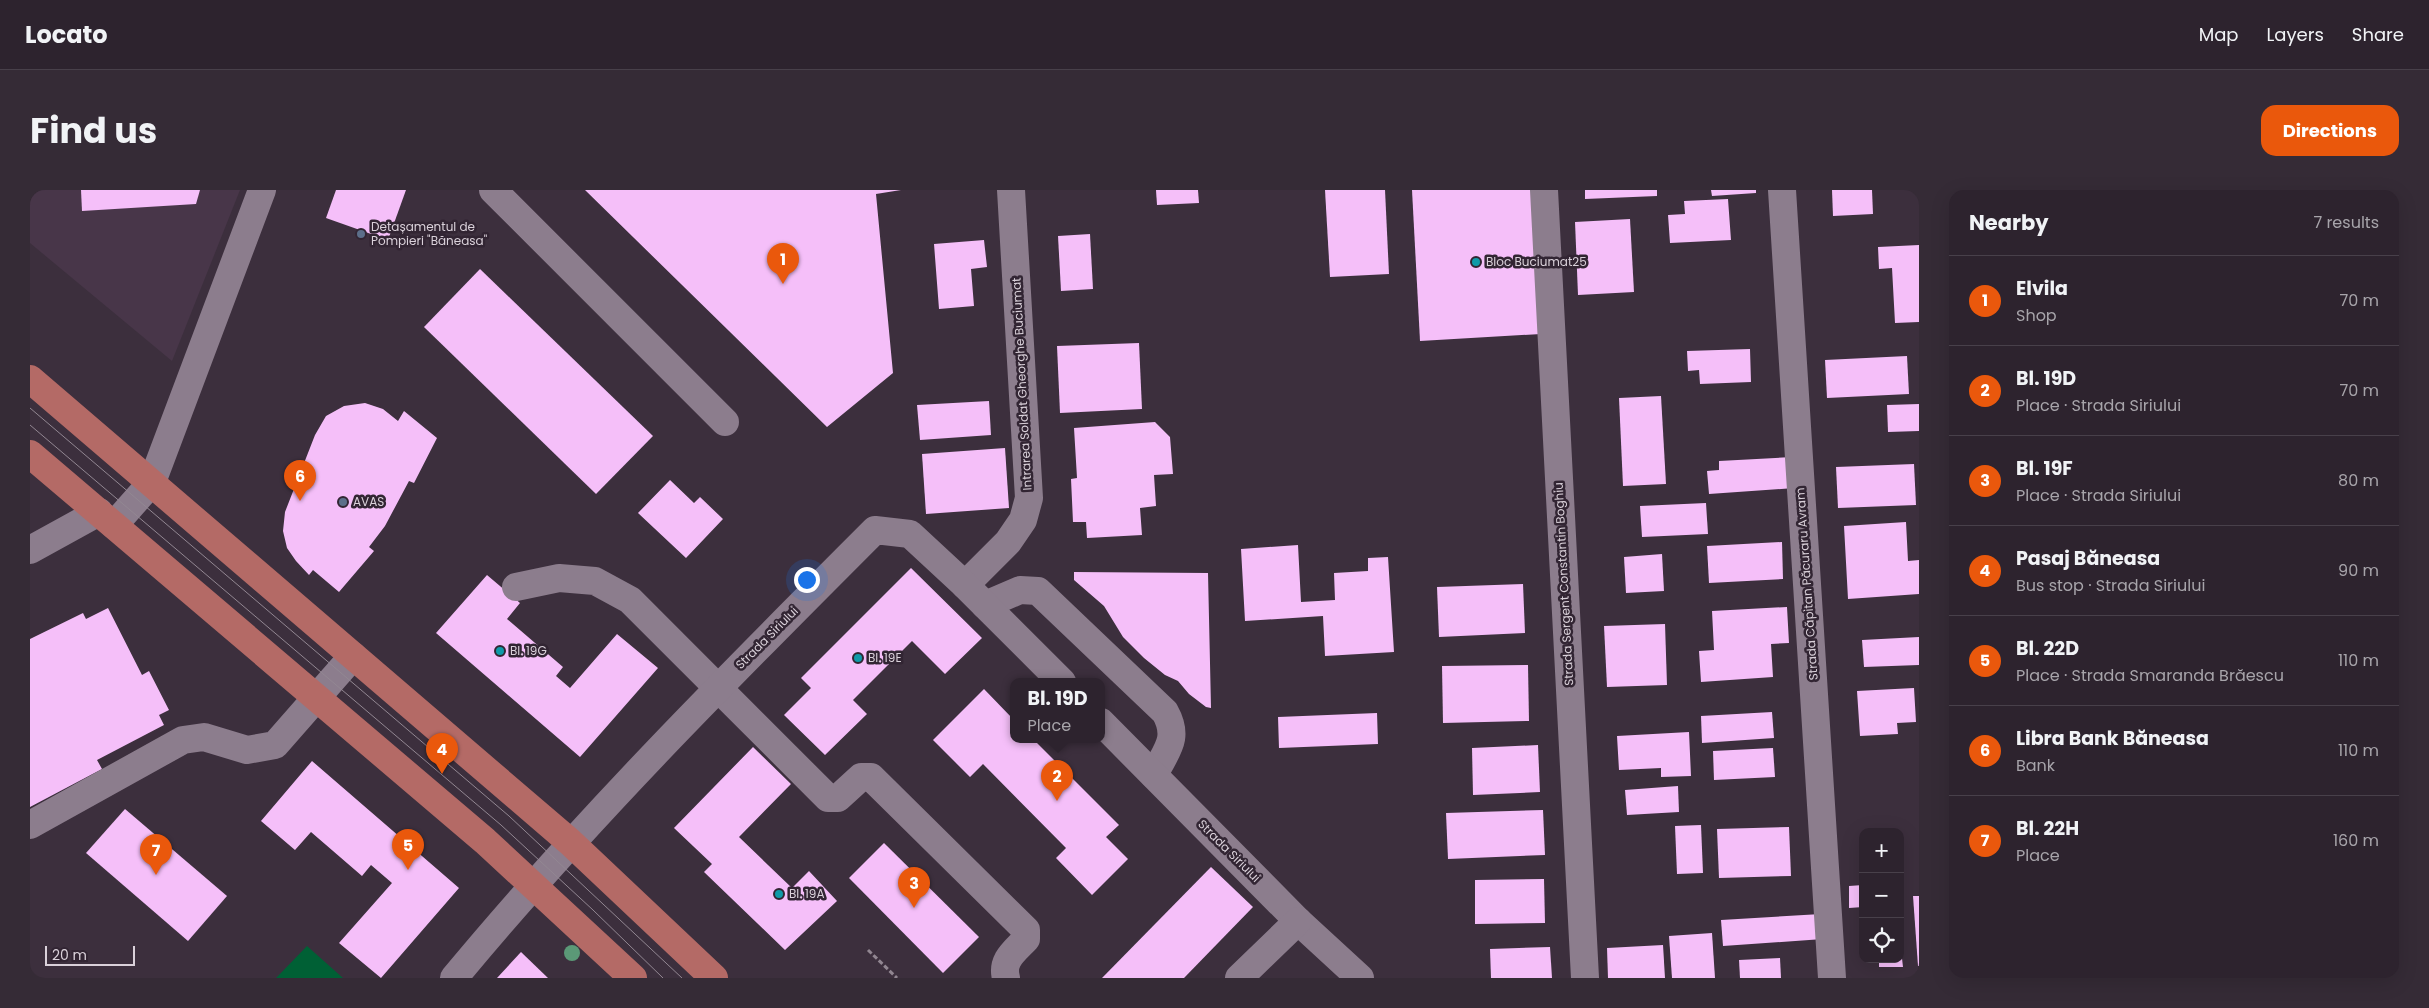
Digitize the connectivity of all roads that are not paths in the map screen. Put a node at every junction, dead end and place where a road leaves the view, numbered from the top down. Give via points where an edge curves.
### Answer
1 (262, 190) edge
2 (493, 190) edge
3 (1011, 190) edge
4 (1544, 190) edge
5 (1782, 190) edge
6 (30, 380) edge
7 (725, 422) dead end
8 (30, 454) edge
9 (152, 482) junction
10 (107, 518) junction
11 (30, 550) edge
12 (965, 585) junction
13 (516, 587) dead end
14 (985, 605) junction
15 (353, 656) junction
16 (1058, 678) edge
17 (717, 688) junction
18 (317, 696) junction
19 (1105, 726) edge
20 (1154, 775) junction
21 (30, 825) edge
22 (570, 842) junction
23 (533, 884) junction
24 (1298, 921) junction
25 (454, 978) edge
26 (633, 978) edge
27 (714, 978) edge
28 (1006, 978) edge
29 (1239, 978) edge
30 (1360, 978) edge
31 (1585, 978) edge
32 (1832, 978) edge

1 - 9 street
2 - 7 street
3 - 12 street, Intrarea Soldat Gheorghe Buciumat via 1029,498 1022,520 1008,542
4 - 31 street, Strada Sergent Constantin Boghiu
5 - 32 street, Strada Căpitan Păcuraru Avram
6 - 9 main road
8 - 10 main road
9 - 10 street
9 - 15 main road
10 - 11 street
10 - 18 main road
12 - 14 street, Strada Siriului
12 - 17 street, Strada Siriului via 910,534 875,530
13 - 17 street via 559,578 595,581 630,600
14 - 16 street, Strada Siriului
14 - 20 street via 1020,590 1038,591 1165,712 1173,735
15 - 18 street
15 - 22 main road
17 - 22 street, Strada Siriului
17 - 28 street via 828,798 838,798 861,777 871,777 1026,930 1026,939 1006,961
18 - 21 street via 275,745 247,750 204,737 183,740
18 - 23 main road
19 - 20 street, Strada Siriului
20 - 24 street, Strada Siriului
22 - 23 street, Strada Siriului
22 - 27 main road
23 - 25 street, Strada Siriului
23 - 26 main road
24 - 29 street
24 - 30 street, Strada Siriului

